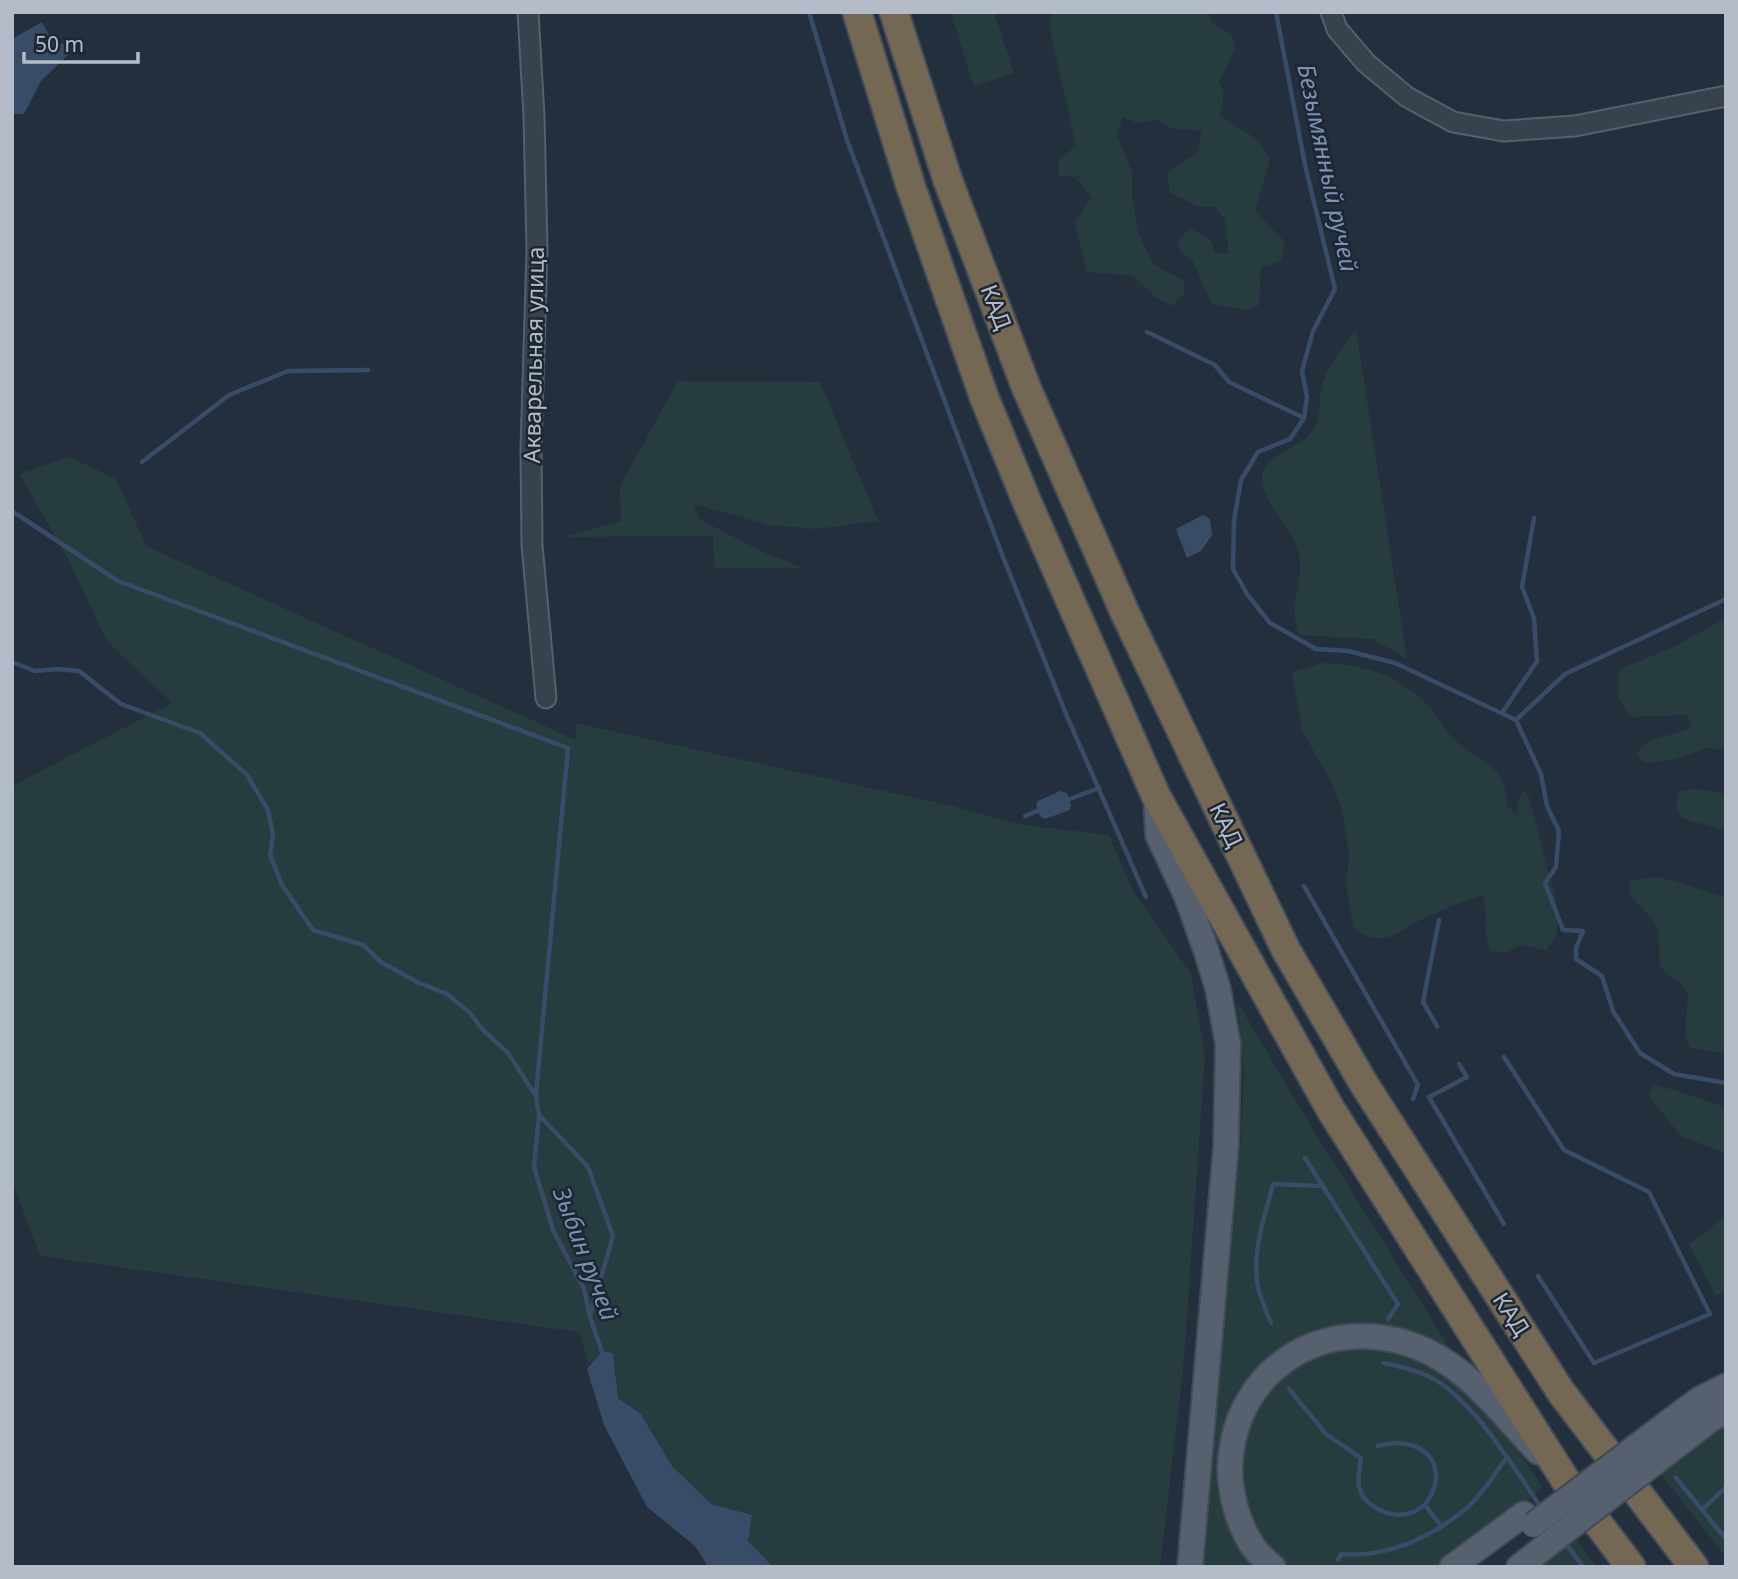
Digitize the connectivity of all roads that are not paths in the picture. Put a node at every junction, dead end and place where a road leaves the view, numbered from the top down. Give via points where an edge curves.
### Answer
1 (528, 12) edge
2 (857, 12) edge
3 (894, 12) edge
4 (1331, 12) edge
5 (1726, 96) edge
6 (546, 698) dead end
7 (1156, 796) junction
8 (1726, 1386) edge
9 (1726, 1412) edge
10 (1668, 1437) junction
11 (1566, 1481) junction
12 (1535, 1528) junction
13 (1190, 1567) edge
14 (1273, 1567) edge
15 (1452, 1567) edge
16 (1478, 1567) edge
17 (1519, 1567) edge
18 (1631, 1567) edge
19 (1694, 1567) edge

1 - 6 street, Акварельная улица via 537,250 531,545
2 - 7 highway, КАД via 911,187 985,397
3 - 19 highway, КАД via 947,178 1027,387 1125,613 1286,950 1364,1084 1561,1392
4 - 5 street via 1338,29 1366,63 1407,97 1453,122 1504,131 1575,126
7 - 11 highway, КАД via 1331,1110
7 - 13 main road via 1158,835 1206,950 1228,1044 1226,1146
8 - 10 main road via 1700,1399
9 - 10 main road
10 - 12 main road, bridge
10 - 12 main road, bridge via 1610,1467
11 - 14 main road via 1474,1384 1428,1352 1375,1336 1343,1336 1314,1344 1263,1378 1248,1399 1231,1453 1230,1487 1241,1525 1254,1548
11 - 18 highway, КАД
12 - 15 main road
12 - 16 main road
12 - 17 main road

